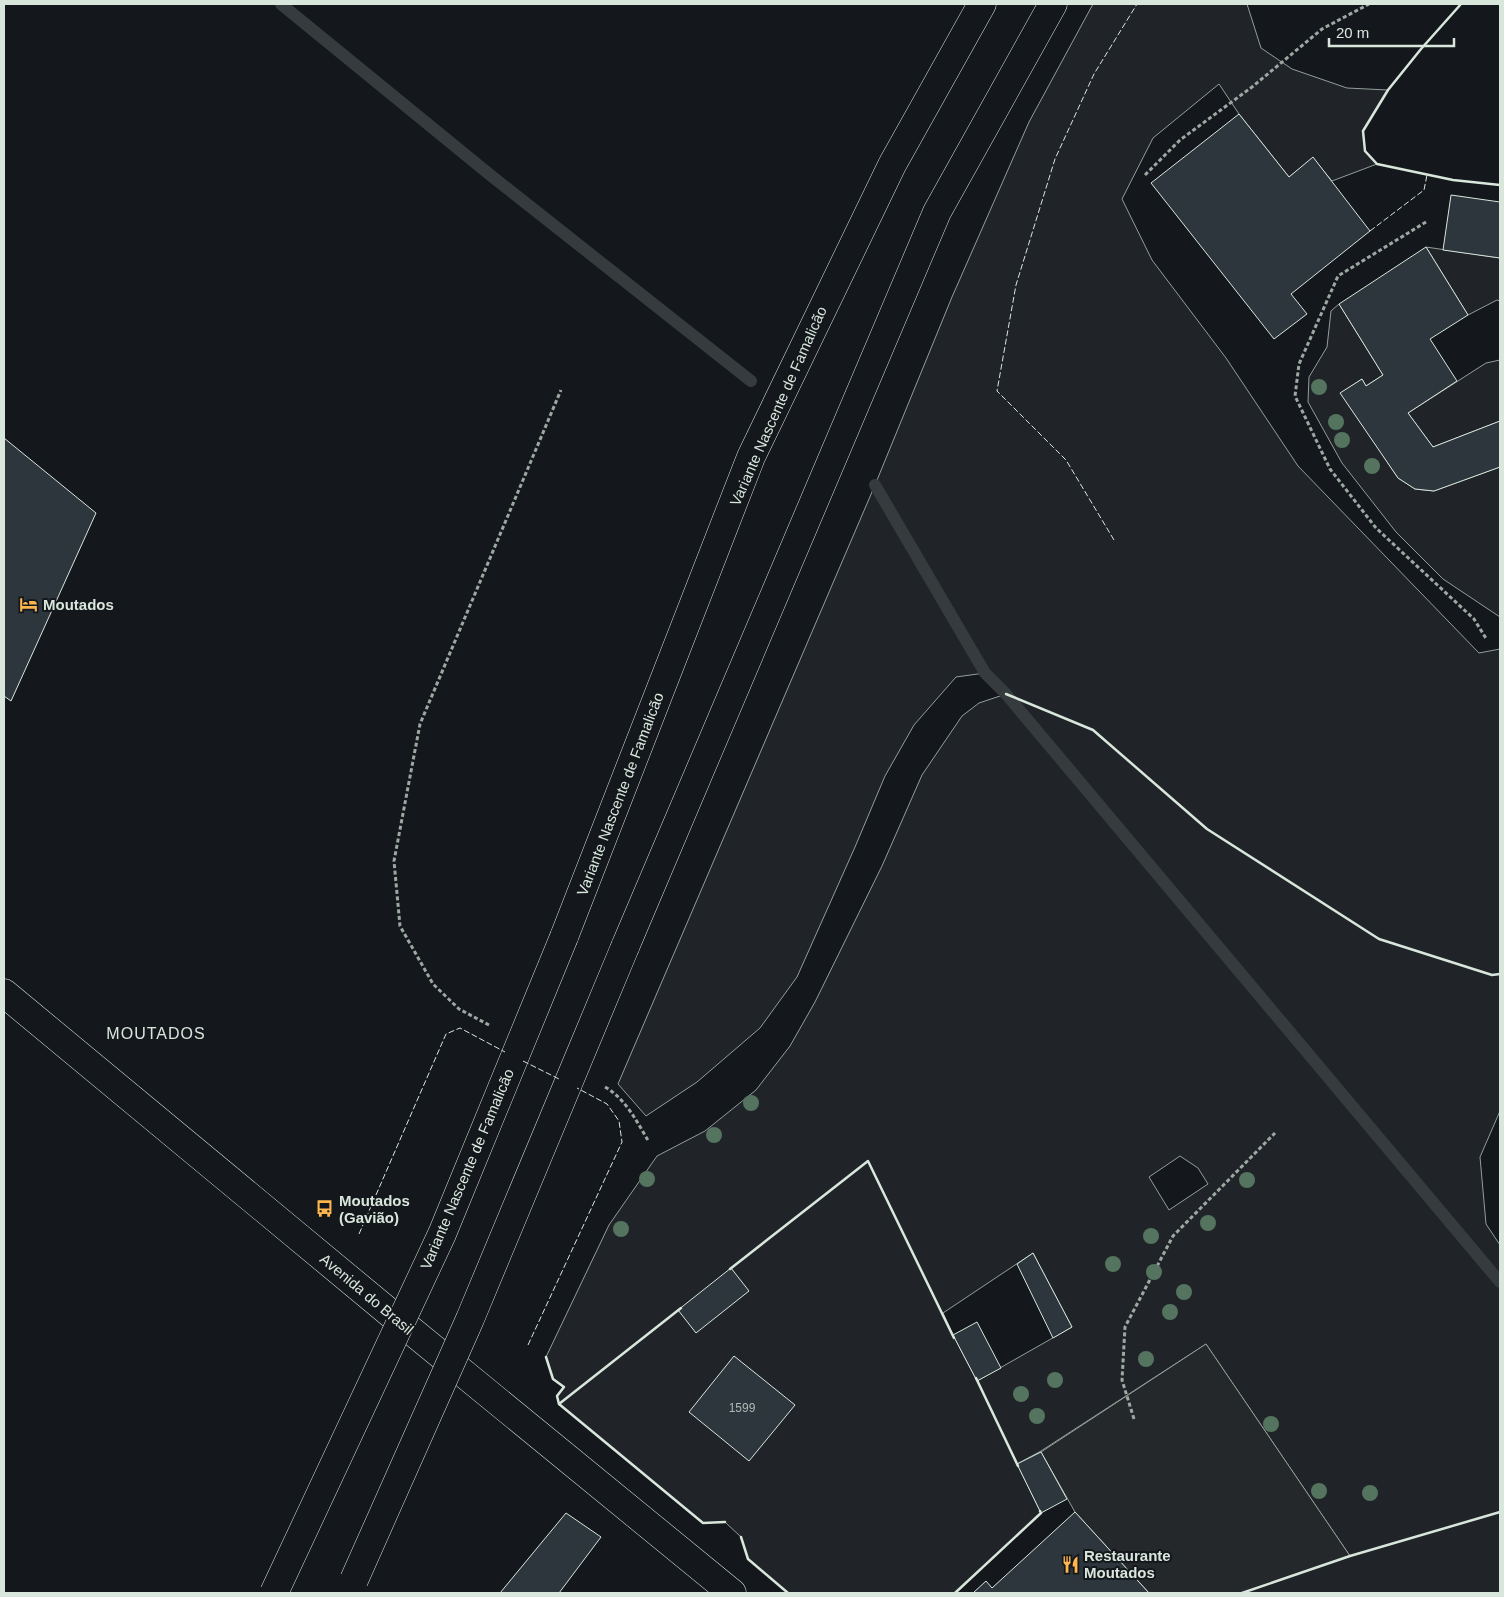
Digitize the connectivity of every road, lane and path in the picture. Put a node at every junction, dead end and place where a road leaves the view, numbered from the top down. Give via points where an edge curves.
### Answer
1 (982, 4) edge
2 (1053, 4) edge
3 (1369, 4) edge
4 (1145, 175) dead end
5 (1426, 222) dead end
6 (561, 390) dead end
7 (1487, 640) dead end
8 (4, 993) edge
9 (494, 1028) dead end
10 (596, 1083) dead end
11 (1275, 1133) dead end
12 (649, 1142) dead end
13 (1134, 1419) dead end
14 (351, 1589) edge
15 (274, 1593) edge
16 (732, 1593) edge

1 - 15 main road, Variante Nascente de Famalicão, bridge via 888,173 752,457 564,937 442,1234
2 - 14 main road, bridge via 937,212 470,1319
3 - 4 path via 1322,29 1252,87 1180,140
5 - 7 path via 1338,276 1298,364 1295,396 1330,469 1376,528 1474,619
6 - 9 path via 420,724 394,861 400,926 433,984 459,1009
8 - 16 main road, Avenida do Brasil
10 - 12 path via 614,1092 629,1108
11 - 13 path via 1173,1236 1125,1327 1122,1380

